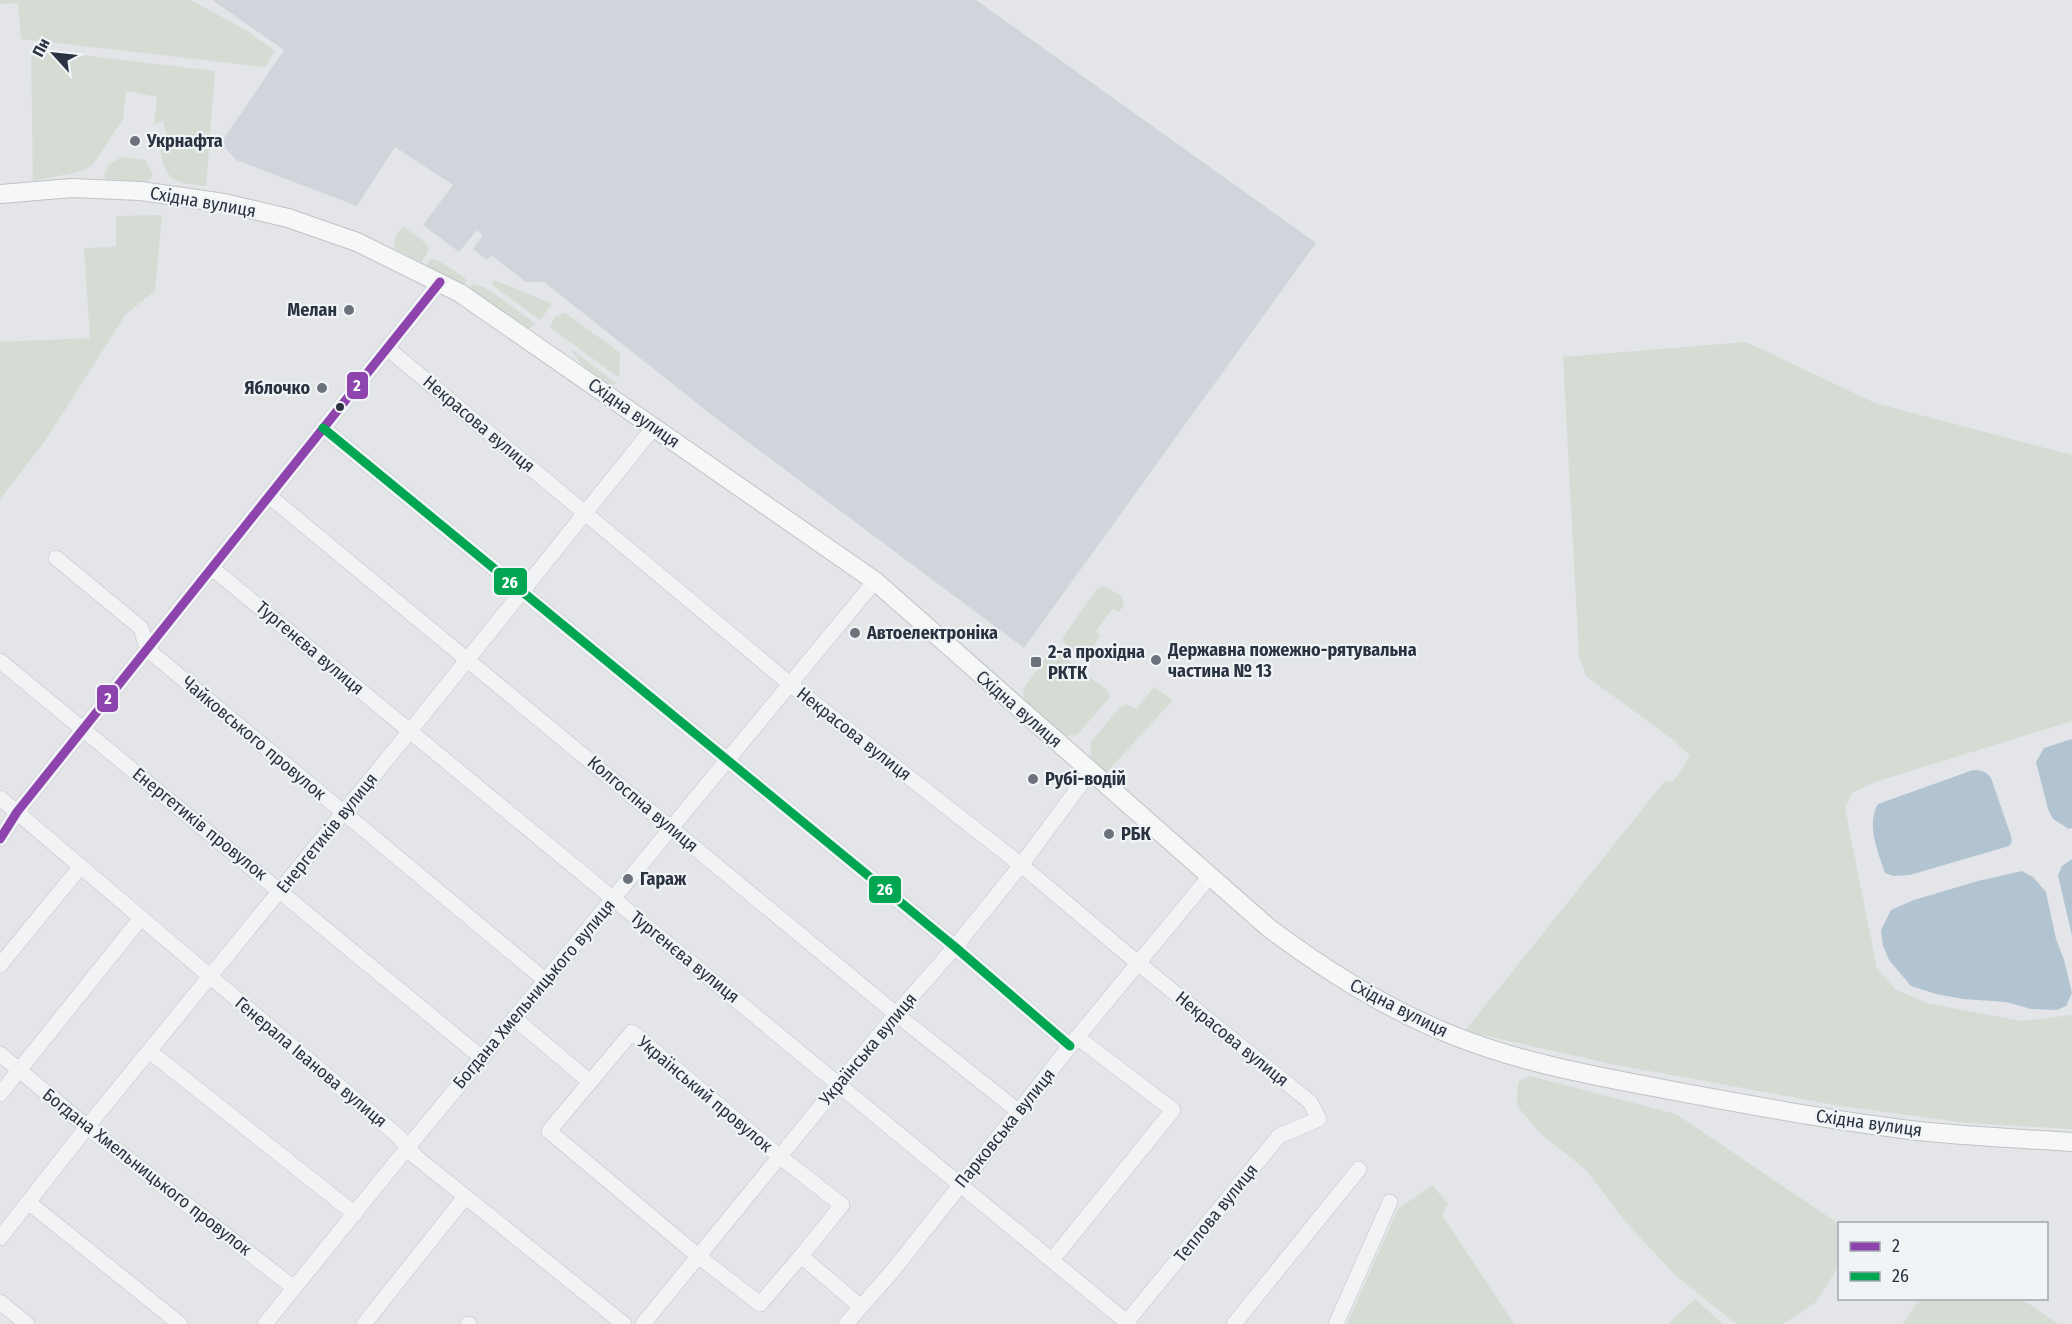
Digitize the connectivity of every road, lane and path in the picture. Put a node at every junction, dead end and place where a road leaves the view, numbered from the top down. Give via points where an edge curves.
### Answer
1 (0, 194) edge
2 (440, 282) junction
3 (387, 348) junction
4 (654, 427) junction
5 (323, 428) junction
6 (269, 496) junction
7 (585, 513) junction
8 (56, 558) dead end
9 (212, 568) junction
10 (874, 581) junction
11 (522, 591) junction
12 (147, 649) junction
13 (468, 659) junction
14 (0, 661) edge
15 (790, 684) junction
16 (84, 728) junction
17 (410, 731) junction
18 (727, 761) junction
19 (1090, 771) junction
20 (0, 798) edge
21 (17, 812) junction
22 (343, 813) junction
23 (671, 828) junction
24 (0, 839) edge
25 (1021, 865) junction
26 (81, 866) junction
27 (1209, 877) junction
28 (280, 890) junction
29 (613, 898) junction
30 (141, 918) junction
31 (955, 947) junction
32 (1139, 964) junction
33 (0, 965) edge
34 (210, 976) junction
35 (545, 980) junction
36 (896, 1014) junction
37 (514, 1018) junction
38 (1074, 1042) junction
39 (148, 1052) junction
40 (0, 1054) edge
41 (482, 1058) junction
42 (19, 1070) junction
43 (590, 1082) junction
44 (839, 1084) junction
45 (0, 1094) edge
46 (1018, 1111) junction
47 (1319, 1119) joint
48 (87, 1127) junction
49 (2072, 1142) edge
50 (408, 1148) junction
51 (779, 1156) junction
52 (1359, 1169) dead end
53 (960, 1184) junction
54 (465, 1197) junction
55 (28, 1202) junction
56 (1390, 1202) dead end
57 (355, 1214) junction
58 (0, 1238) edge
59 (698, 1256) junction
60 (801, 1256) junction
61 (1052, 1260) junction
62 (294, 1288) junction
63 (0, 1302) edge
64 (861, 1307) junction
65 (1127, 1323) edge
66 (27, 1324) edge
67 (180, 1324) edge
68 (265, 1324) edge
69 (364, 1324) edge
70 (624, 1324) edge
71 (643, 1324) edge
72 (846, 1324) edge
73 (1234, 1324) edge
74 (1336, 1324) edge

1 - 2 main road, Східна вулиця via 72,188 141,191 224,202 357,242
2 - 3 street
2 - 4 main road, Східна вулиця via 493,314
3 - 5 street
3 - 7 street, Некрасова вулиця
4 - 7 street, Енергетиків вулиця
4 - 10 main road, Східна вулиця
5 - 6 street
5 - 11 street
6 - 9 street
6 - 13 street, Колгоспна вулиця
7 - 11 street, Енергетиків вулиця
7 - 15 street, Некрасова вулиця
8 - 12 street, Чайковського провулок via 141,628
9 - 12 street
9 - 17 street, Тургенєва вулиця
10 - 15 street, Богдана Хмельницького вулиця
10 - 19 main road, Східна вулиця
11 - 13 street, Енергетиків вулиця
11 - 18 street
12 - 16 street
12 - 22 street, Чайковського провулок
13 - 17 street, Енергетиків вулиця
13 - 23 street, Колгоспна вулиця
14 - 16 street, Енергетиків провулок
15 - 18 street, Богдана Хмельницького вулиця
15 - 25 street, Некрасова вулиця
16 - 21 street
16 - 28 street, Енергетиків провулок
17 - 22 street, Енергетиків вулиця
17 - 29 street, Тургенєва вулиця
18 - 23 street, Богдана Хмельницького вулиця
18 - 31 street
19 - 25 street, Українська вулиця
19 - 27 main road, Східна вулиця
20 - 21 street, Генерала Іванова вулиця
21 - 24 street
21 - 26 street, Генерала Іванова вулиця
22 - 28 street, Енергетиків вулиця
22 - 35 street, Чайковського провулок
23 - 29 street, Богдана Хмельницького вулиця
23 - 36 street, Колгоспна вулиця
25 - 31 street, Українська вулиця
25 - 32 street, Некрасова вулиця
26 - 30 street, Генерала Іванова вулиця
26 - 33 street
27 - 32 street, Парковська вулиця
27 - 49 main road, Східна вулиця via 1307,957 1371,996 1451,1035 1500,1053 1644,1085 1824,1118 1917,1131
28 - 34 street, Енергетиків вулиця
28 - 41 street, Енергетиків провулок
29 - 35 street, Богдана Хмельницького вулиця
29 - 44 street, Тургенєва вулиця
30 - 34 street, Генерала Іванова вулиця
30 - 42 street
31 - 36 street, Українська вулиця
31 - 38 street
32 - 38 street, Парковська вулиця
32 - 47 street, Некрасова вулиця via 1310,1102
34 - 39 street, Енергетиків вулиця
34 - 50 street, Генерала Іванова вулиця
35 - 37 street, Богдана Хмельницького вулиця
36 - 44 street, Українська вулиця
36 - 46 street, Колгоспна вулиця
37 - 41 street, Богдана Хмельницького вулиця
37 - 43 street
38 - 46 street, Парковська вулиця
38 - 61 street via 1173,1110
39 - 48 street, Енергетиків вулиця
39 - 57 street
40 - 42 street, Богдана Хмельницького провулок
41 - 50 street, Богдана Хмельницького вулиця
42 - 45 street
42 - 48 street, Богдана Хмельницького провулок
43 - 51 street, Український провулок via 632,1032
43 - 59 street, Український провулок via 549,1131
44 - 51 street, Українська вулиця
44 - 53 street, Тургенєва вулиця
46 - 53 street, Парковська вулиця
47 - 65 street, Теплова вулиця via 1279,1136
48 - 55 street, Енергетиків вулиця
48 - 62 street, Богдана Хмельницького провулок
50 - 54 street, Генерала Іванова вулиця
50 - 57 street, Богдана Хмельницького вулиця
51 - 59 street, Українська вулиця
51 - 60 street, Український провулок via 842,1205
52 - 73 street
53 - 61 street, Тургенєва вулиця
53 - 64 street, Парковська вулиця
54 - 69 street
54 - 70 street, Генерала Іванова вулиця
55 - 58 street, Енергетиків вулиця
55 - 67 street
56 - 74 street
57 - 62 street, Богдана Хмельницького вулиця
59 - 60 street, Український провулок via 760,1304
59 - 71 street, Українська вулиця
60 - 64 street
61 - 65 street, Тургенєва вулиця
62 - 68 street, Богдана Хмельницького вулиця
63 - 66 street
64 - 72 street, Парковська вулиця

